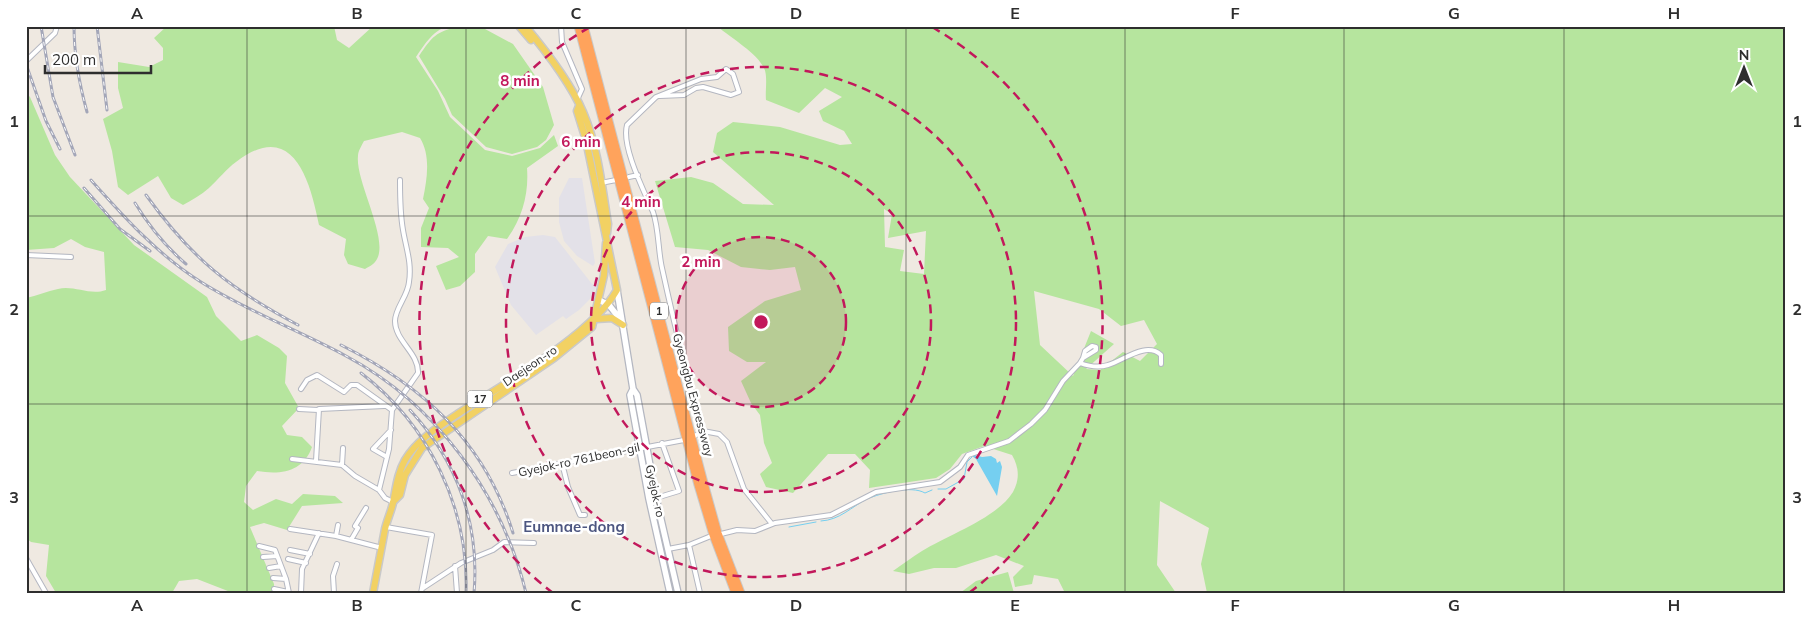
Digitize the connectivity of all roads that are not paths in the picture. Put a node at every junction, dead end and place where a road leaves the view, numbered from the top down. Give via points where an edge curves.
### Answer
1 (58, 26) edge
2 (519, 26) edge
3 (525, 26) edge
4 (561, 26) edge
5 (578, 26) edge
6 (584, 26) edge
7 (538, 43) junction
8 (26, 61) edge
9 (660, 96) junction
10 (578, 104) junction
11 (638, 175) junction
12 (628, 177) dead end
13 (400, 180) dead end
14 (616, 180) dead end
15 (601, 183) junction
16 (607, 237) junction
17 (26, 255) edge
18 (71, 257) dead end
19 (617, 290) junction
20 (599, 300) junction
21 (609, 305) junction
22 (595, 319) junction
23 (623, 325) junction
24 (1083, 356) dead end
25 (1080, 363) junction
26 (1161, 364) dead end
27 (301, 389) dead end
28 (633, 390) junction
29 (384, 406) junction
30 (298, 409) dead end
31 (318, 410) junction
32 (392, 410) junction
33 (391, 430) junction
34 (703, 431) junction
35 (693, 437) dead end
36 (684, 440) dead end
37 (662, 443) junction
38 (646, 446) junction
39 (343, 448) dead end
40 (639, 448) junction
41 (387, 457) junction
42 (292, 459) dead end
43 (316, 461) junction
44 (562, 463) junction
45 (342, 465) junction
46 (512, 474) dead end
47 (379, 490) junction
48 (656, 498) junction
49 (393, 502) junction
50 (366, 508) dead end
51 (585, 515) dead end
52 (772, 524) junction
53 (338, 525) dead end
54 (386, 527) junction
55 (290, 529) dead end
56 (320, 533) junction
57 (721, 534) dead end
58 (336, 536) junction
59 (711, 536) dead end
60 (351, 540) junction
61 (534, 543) dead end
62 (690, 545) junction
63 (259, 546) dead end
64 (382, 548) junction
65 (290, 550) dead end
66 (668, 550) junction
67 (310, 554) junction
68 (277, 556) junction
69 (263, 557) dead end
70 (26, 558) edge
71 (288, 559) dead end
72 (306, 562) junction
73 (336, 564) dead end
74 (281, 566) junction
75 (455, 566) junction
76 (269, 568) dead end
77 (272, 578) dead end
78 (286, 579) junction
79 (274, 589) dead end
80 (422, 591) edge
81 (289, 592) edge
82 (46, 593) edge
83 (301, 593) edge
84 (334, 593) edge
85 (373, 593) edge
86 (457, 593) edge
87 (670, 593) edge
88 (678, 593) edge
89 (700, 593) edge
90 (735, 593) edge
91 (741, 593) edge

1 - 8 street via 55,33
2 - 7 main road via 532,41
3 - 7 main road
4 - 10 street via 562,42 581,86
5 - 90 highway, Gyeongbu Expressway / 1 via 698,485
6 - 91 highway, Gyeongbu Expressway / 1 via 704,483 718,533
7 - 10 main road via 561,73
9 - 9 street via 684,95 703,87 731,95 739,92 733,74 726,69 717,77 702,79
9 - 11 street via 650,101 627,125 627,142
10 - 15 main road via 592,139
10 - 16 main road
11 - 12 street
11 - 34 street via 654,215 662,268
13 - 32 street via 410,270 408,290 395,321 418,368 416,378
14 - 15 street
15 - 16 main road
16 - 19 main road
16 - 20 main road
17 - 18 street
19 - 21 main road, Daejeon-ro / 17
19 - 23 main road, Gyejok-ro
20 - 21 main road
20 - 22 main road
21 - 22 main road, Daejeon-ro / 17
21 - 23 main road via 617,312
22 - 23 main road via 612,318
22 - 49 main road, Daejeon-ro / 17 via 566,350 422,448 405,475 400,496
23 - 28 main road, Gyejok-ro
24 - 25 street
25 - 26 street via 1108,365 1137,352 1153,351 1161,355
25 - 52 street via 1031,424 1009,441 968,455 960,468 940,482 876,492 831,516
27 - 29 street via 307,380 317,375 344,392 351,385 357,385
28 - 38 main road, Gyejok-ro via 637,395
28 - 40 main road, Gyejok-ro via 630,396
29 - 31 street
29 - 32 street
30 - 31 street
31 - 43 street
32 - 33 street
33 - 41 street
33 - 41 street via 373,448
34 - 35 street
34 - 52 street via 719,434 727,442 744,489
36 - 37 street, Gyejok-ro 761beon-gil
37 - 38 street, Gyejok-ro 761beon-gil
37 - 48 street via 679,491
38 - 40 street, Gyejok-ro 761beon-gil
38 - 48 main road, Gyejok-ro
39 - 45 street
40 - 44 street, Gyejok-ro 761beon-gil
40 - 87 main road, Gyejok-ro
41 - 47 street
42 - 43 street
43 - 45 street
44 - 46 street, Gyejok-ro 761beon-gil
44 - 51 street via 580,515
45 - 47 street
47 - 49 street
48 - 66 main road, Gyejok-ro
49 - 54 main road, Daejeon-ro / 17
50 - 60 street
52 - 57 street via 755,531 737,530
53 - 58 street
54 - 64 main road, Daejeon-ro / 17
54 - 80 street via 432,535
55 - 56 street
56 - 58 street
56 - 67 street
58 - 60 street
59 - 62 street
60 - 64 street
61 - 75 street via 504,542
62 - 66 street
62 - 89 street
63 - 68 street via 275,550
64 - 85 main road, Daejeon-ro / 17
65 - 67 street
66 - 88 main road, Gyejok-ro
67 - 72 street
68 - 69 street
68 - 74 street
70 - 82 street
71 - 72 street
72 - 83 street via 302,569
73 - 84 street
74 - 76 street
74 - 78 street
75 - 80 street
75 - 86 street
77 - 78 street
78 - 81 street
79 - 81 street

